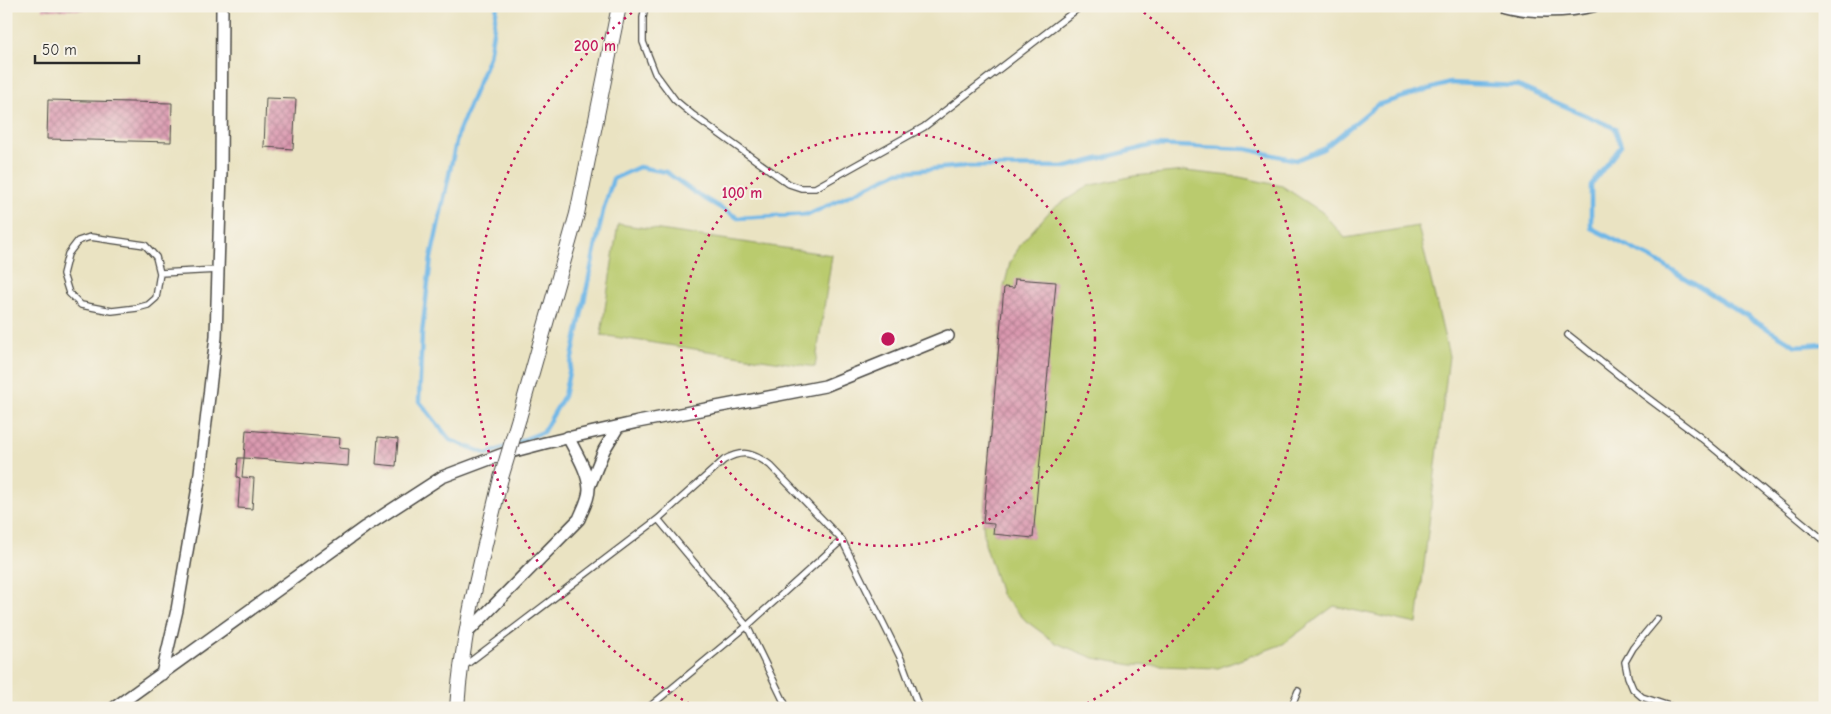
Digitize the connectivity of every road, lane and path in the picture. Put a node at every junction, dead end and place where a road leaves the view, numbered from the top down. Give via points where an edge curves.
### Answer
1 (222, 6) edge
2 (620, 6) edge
3 (645, 6) edge
4 (1081, 6) edge
5 (1506, 6) edge
6 (1593, 6) edge
7 (218, 270) junction
8 (160, 273) junction
9 (1568, 335) dead end
10 (948, 336) dead end
11 (618, 427) junction
12 (568, 438) junction
13 (589, 489) junction
14 (658, 519) junction
15 (842, 540) junction
16 (1825, 541) edge
17 (1657, 619) dead end
18 (747, 626) junction
19 (465, 635) junction
20 (460, 670) junction
21 (162, 674) junction
22 (1298, 691) dead end
23 (114, 708) edge
24 (457, 708) edge
25 (648, 708) edge
26 (788, 708) edge
27 (919, 708) edge
28 (1291, 708) edge
29 (1675, 708) edge

1 - 7 street
2 - 19 street, bridge via 577,214 501,478
3 - 4 lane via 643,42 655,73 674,100 789,184 815,188 924,127
5 - 6 street via 1522,10
7 - 8 lane
7 - 21 street via 216,337 199,481 177,610
8 - 8 lane via 156,256 145,245 90,238 78,241 68,254 63,274 69,293 81,305 112,310 137,308 156,298
9 - 16 lane via 1700,437
10 - 11 street via 825,386
11 - 12 street
11 - 13 street via 604,450
12 - 13 street via 580,459
12 - 21 street via 503,454 442,477 365,527
13 - 19 street via 579,518
14 - 15 lane via 724,460 743,453 757,456 770,465
14 - 18 lane
14 - 20 lane
15 - 18 lane
15 - 27 lane via 901,659
17 - 29 lane via 1625,662 1628,677 1633,689 1642,697
18 - 25 lane
18 - 26 lane
19 - 20 street
20 - 24 street
21 - 23 street
22 - 28 lane

